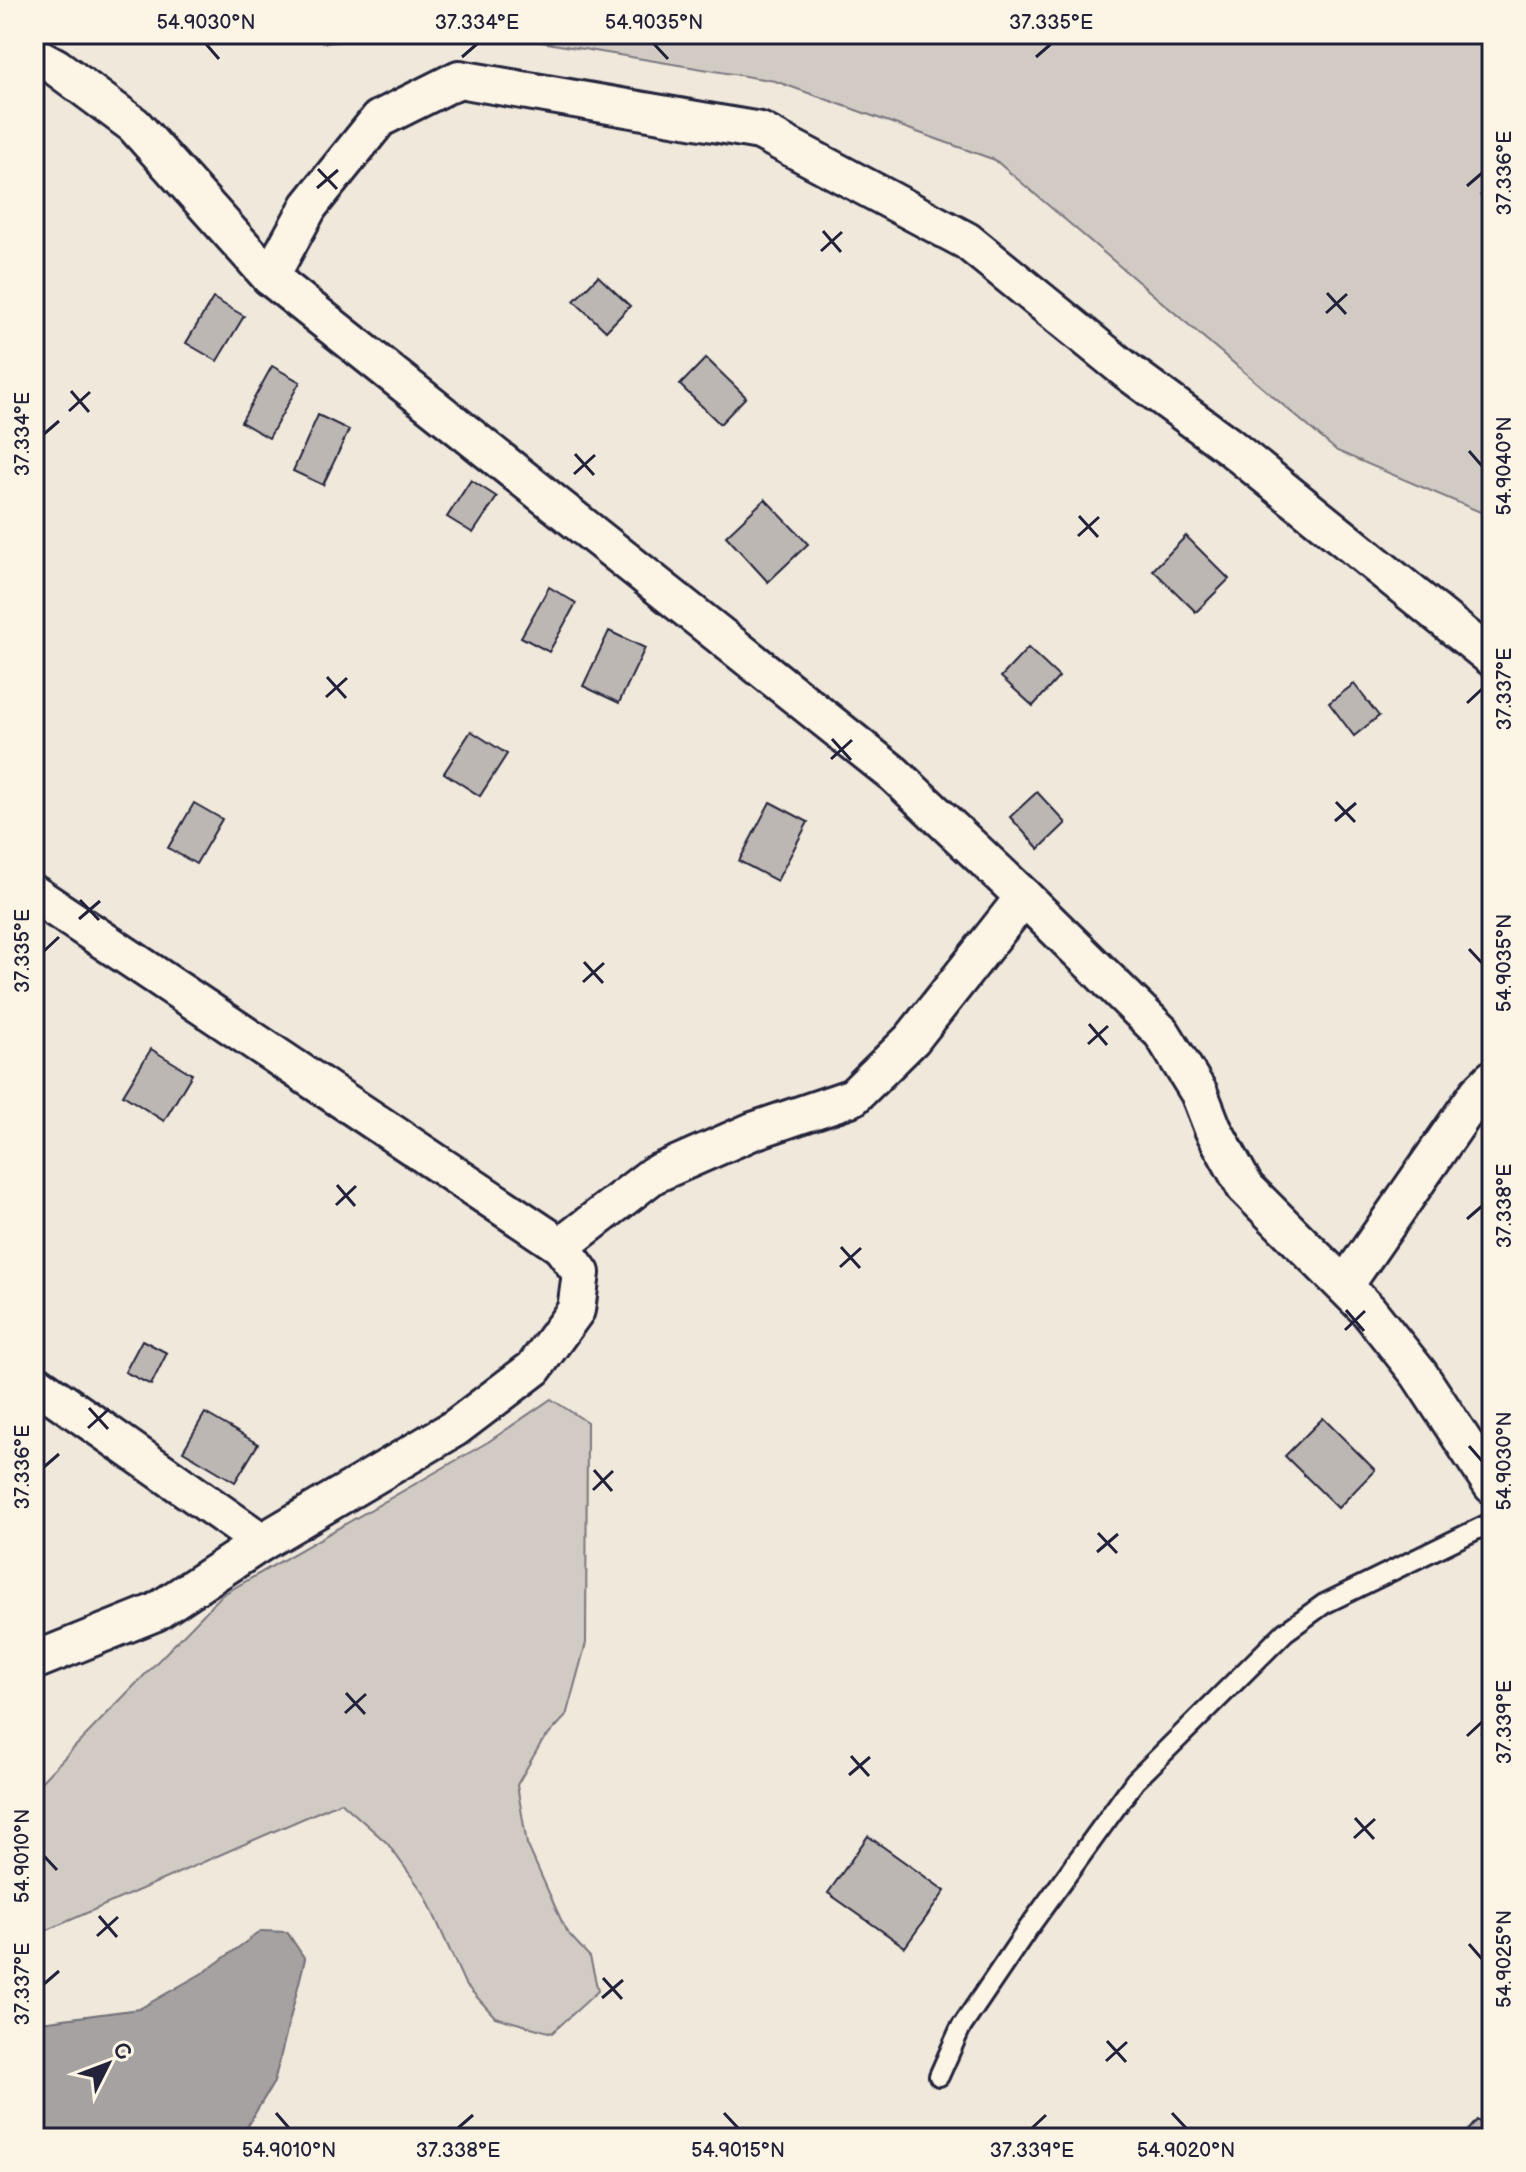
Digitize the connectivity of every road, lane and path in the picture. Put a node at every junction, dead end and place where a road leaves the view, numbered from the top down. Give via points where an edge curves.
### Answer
1 (34, 55) edge
2 (270, 277) junction
3 (1492, 658) edge
4 (34, 894) edge
5 (1024, 897) junction
6 (1492, 1079) edge
7 (561, 1246) junction
8 (1345, 1285) junction
9 (34, 1382) edge
10 (1492, 1485) edge
11 (1492, 1522) edge
12 (262, 1542) junction
13 (34, 1661) edge
14 (939, 2076) dead end

1 - 2 street via 134,125
2 - 3 street via 309,206 379,119 459,79 760,131 967,241
2 - 5 street via 894,774
4 - 7 street
5 - 7 street via 912,1039 853,1097 753,1131 653,1175
5 - 8 street via 1162,1033 1199,1093 1245,1187
6 - 8 street
7 - 12 street via 581,1273 576,1310 534,1368 455,1428
8 - 10 street via 1419,1374
9 - 12 street
11 - 14 lane via 1324,1604 1285,1632 1135,1781 960,2029
12 - 13 street via 156,1612

